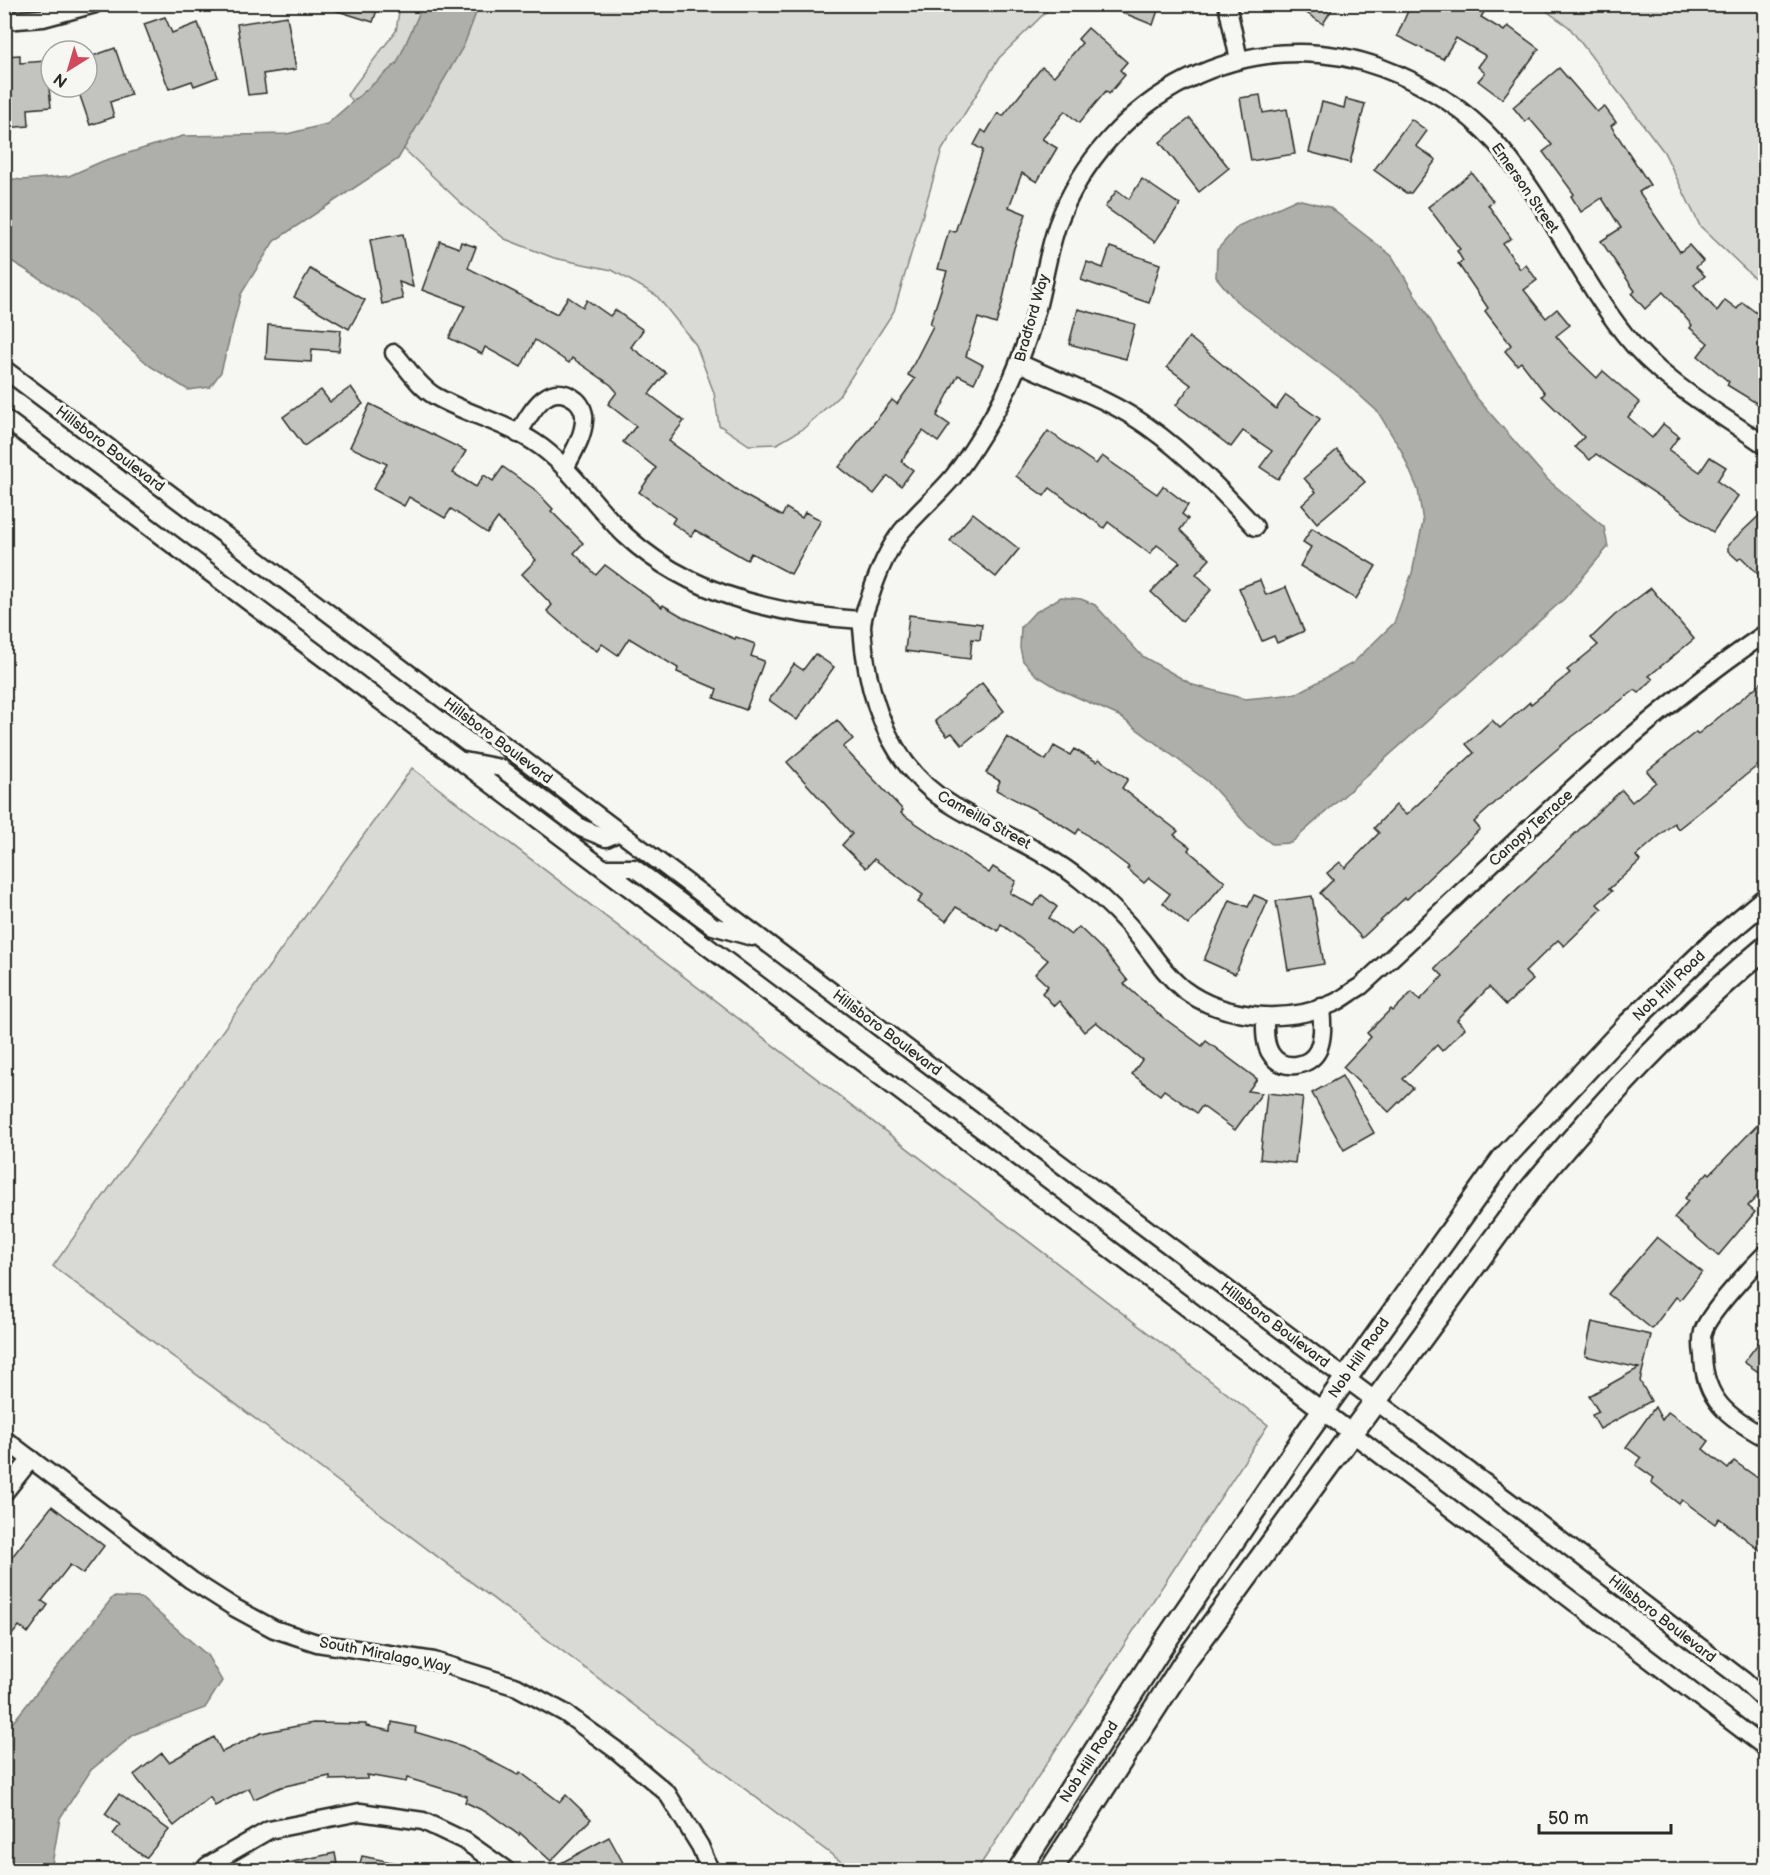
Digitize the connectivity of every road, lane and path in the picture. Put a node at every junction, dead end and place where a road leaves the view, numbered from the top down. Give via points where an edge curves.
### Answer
1 (95, 4) edge
2 (1227, 4) edge
3 (4, 21) edge
4 (1239, 60) junction
5 (394, 353) dead end
6 (1019, 363) junction
7 (4, 369) edge
8 (4, 418) edge
9 (518, 434) junction
10 (1766, 446) edge
11 (565, 469) junction
12 (1255, 526) dead end
13 (862, 620) junction
14 (1766, 633) edge
15 (460, 760) junction
16 (620, 832) junction
17 (605, 868) junction
18 (1766, 899) edge
19 (762, 940) junction
20 (1766, 947) edge
21 (1321, 1007) junction
22 (1294, 1015) joint
23 (1265, 1017) junction
24 (1766, 1252) edge
25 (1345, 1378) junction
26 (1376, 1401) junction
27 (1322, 1410) junction
28 (1351, 1433) junction
29 (1766, 1438) edge
30 (4, 1439) edge
31 (31, 1459) junction
32 (4, 1493) edge
33 (1766, 1701) edge
34 (1766, 1748) edge
35 (207, 1866) dead end
36 (506, 1870) edge
37 (710, 1870) edge
38 (1019, 1870) edge
39 (1051, 1870) edge

1 - 3 street via 43,18
2 - 4 street
4 - 6 street, Bradford Way via 1177,84 1128,121 1089,164 1056,228
4 - 10 street, Emerson Street via 1277,52 1346,57 1412,80 1444,97 1497,144 1628,340 1705,406
5 - 9 street via 433,395
6 - 12 street via 1112,405 1146,425 1213,481
6 - 13 street, Bradford Way via 976,445 952,478 900,533
7 - 16 street, Hillsboro Boulevard
8 - 15 street
9 - 11 street via 533,441
9 - 11 street via 543,398 554,392 568,394 580,403 585,418
11 - 13 street via 628,537 661,562 698,582 771,609
13 - 23 street, Cameilla Street via 874,702 887,738 924,785 951,805 1052,858 1084,882 1185,990 1207,1003
14 - 21 street, Canopy Terrace via 1640,729 1361,986
15 - 16 street via 501,768 581,828 606,838
15 - 17 street
16 - 19 street, Hillsboro Boulevard
17 - 19 street via 634,868 713,926
17 - 27 street
18 - 25 main road, Nob Hill Road via 1629,1024 1502,1160
19 - 25 street, Hillsboro Boulevard
20 - 26 main road, Nob Hill Road via 1662,1041 1577,1132
21 - 22 street, Canopy Terrace
21 - 23 street via 1318,1051 1312,1058 1291,1066 1272,1056 1266,1041
22 - 23 street, Cameilla Street
24 - 29 street via 1703,1331 1708,1390 1739,1424
25 - 26 street, Hillsboro Boulevard
25 - 27 main road, Nob Hill Road
26 - 28 main road, Nob Hill Road
26 - 33 street, Hillsboro Boulevard
27 - 28 street
27 - 38 main road, Nob Hill Road via 1162,1646
28 - 34 street
28 - 39 main road, Nob Hill Road via 1184,1663
30 - 31 street, South Miralago Way
31 - 32 street
31 - 37 street, South Miralago Way via 191,1580 274,1629 316,1643 434,1661 517,1687 565,1713 667,1793
35 - 36 street via 269,1830 360,1812 423,1821 465,1841

